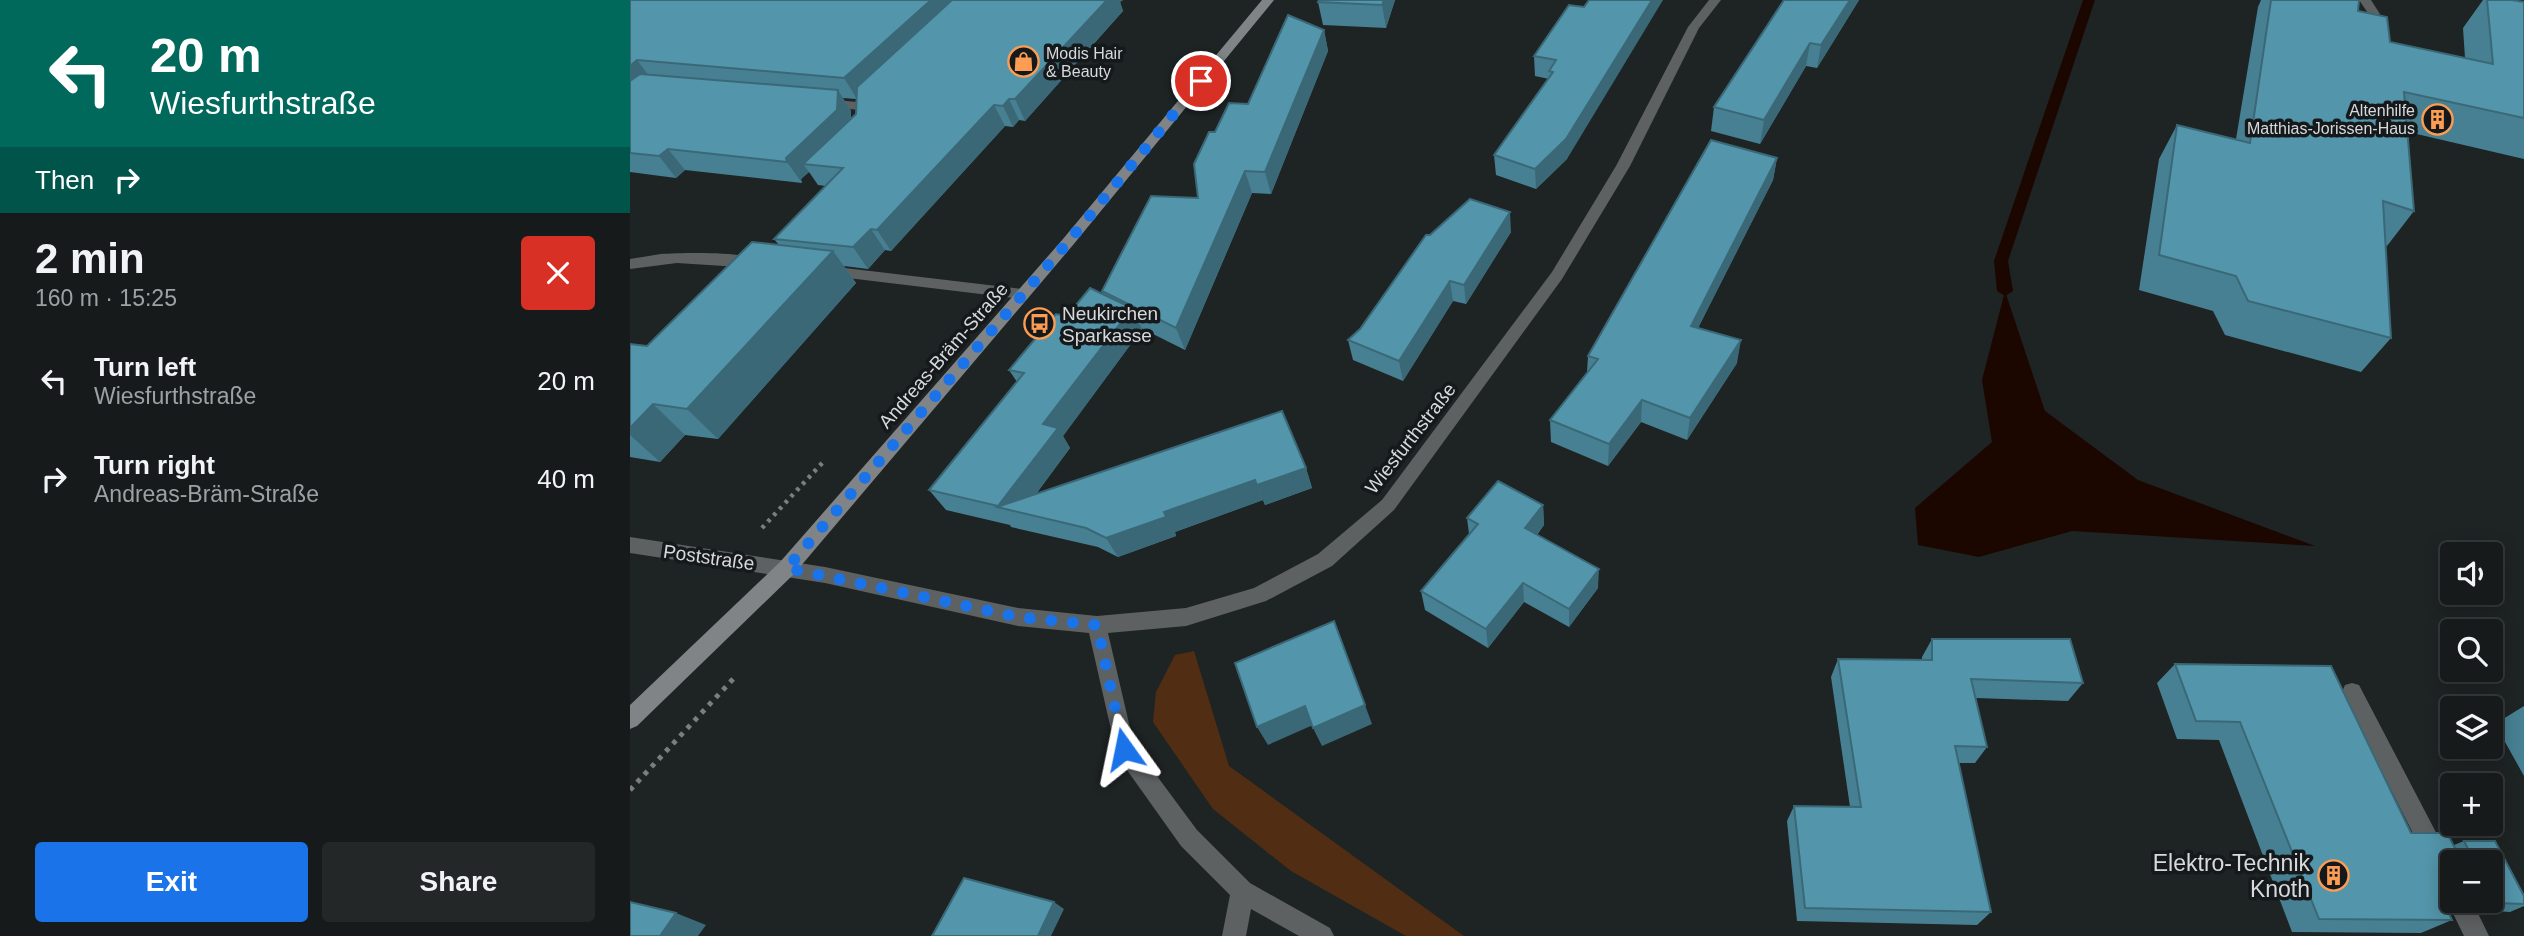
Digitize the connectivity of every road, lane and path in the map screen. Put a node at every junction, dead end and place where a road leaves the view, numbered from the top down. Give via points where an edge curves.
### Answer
1 (1268, 0) edge
2 (1715, 0) edge
3 (2365, 0) edge
4 (2374, 14) edge
5 (880, 88) edge
6 (806, 101) edge
7 (630, 264) edge
8 (777, 265) edge
9 (818, 270) edge
10 (1023, 294) junction
11 (630, 545) edge
12 (787, 568) junction
13 (1097, 625) junction
14 (2352, 692) dead end
15 (630, 719) edge
16 (2440, 864) edge
17 (1242, 891) junction
18 (2465, 913) edge
19 (1234, 936) edge
20 (1322, 936) edge
21 (2476, 936) edge

1 - 10 main road, Andreas-Bräm-Straße
2 - 13 street, Wiesfurthstraße via 1694,27 1623,166 1557,275 1388,505 1325,559 1259,595 1186,617
3 - 4 street
5 - 6 street via 861,113
7 - 8 street via 659,258 707,258
9 - 10 street
10 - 12 main road, Andreas-Bräm-Straße
11 - 12 street, Poststraße
12 - 13 street, Wiesfurthstraße via 1018,617
12 - 15 main road, Andreas-Bräm-Straße
13 - 17 street via 1124,749 1189,838
14 - 16 street
17 - 19 street
17 - 20 street
18 - 21 street

